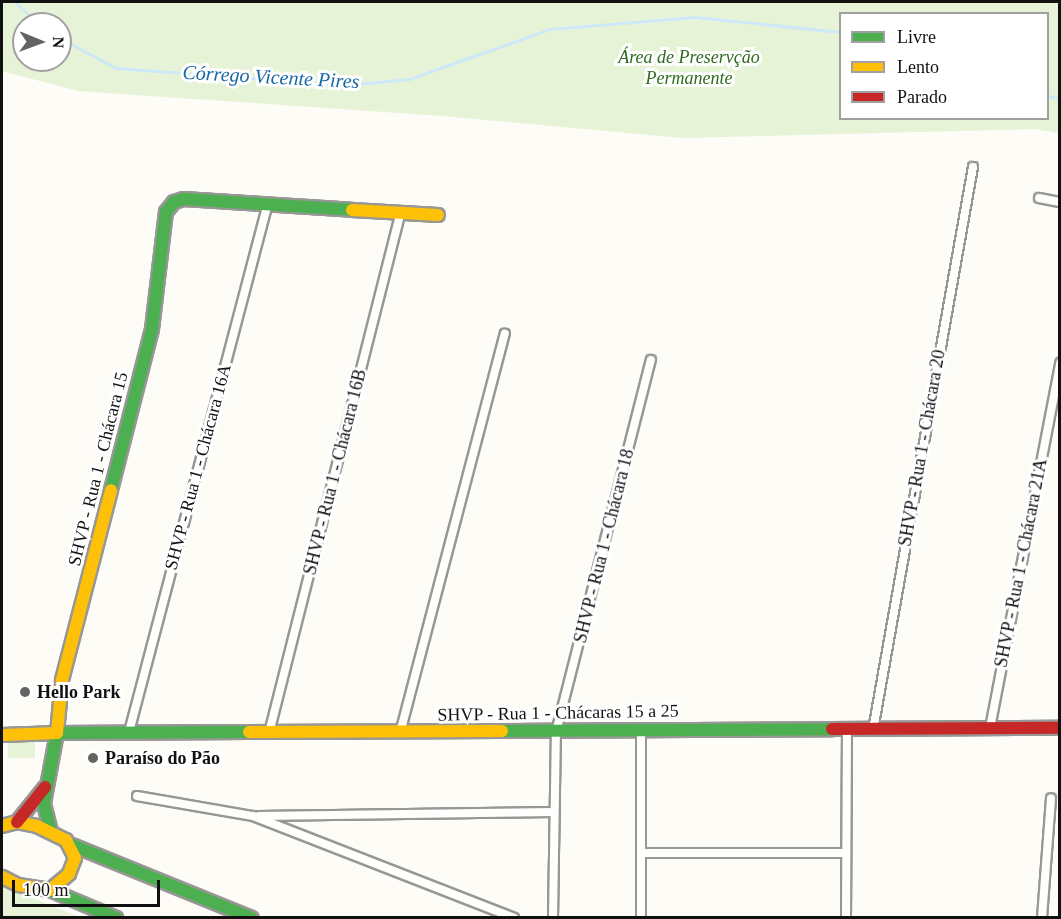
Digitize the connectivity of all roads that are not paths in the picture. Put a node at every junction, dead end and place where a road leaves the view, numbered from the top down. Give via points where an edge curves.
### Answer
1 (973, 167) dead end
2 (1039, 198) dead end
3 (1059, 202) edge
4 (268, 203) junction
5 (401, 211) junction
6 (438, 215) dead end
7 (505, 334) dead end
8 (651, 360) dead end
9 (1059, 363) edge
10 (990, 728) junction
11 (1059, 728) edge
12 (641, 730) junction
13 (847, 730) junction
14 (873, 730) junction
15 (129, 732) junction
16 (556, 732) junction
17 (269, 733) junction
18 (400, 733) junction
19 (57, 734) junction
20 (2, 735) edge
21 (46, 786) junction
22 (137, 796) dead end
23 (1051, 798) dead end
24 (553, 812) junction
25 (253, 816) junction
26 (6, 823) edge
27 (51, 832) junction
28 (72, 845) junction
29 (641, 853) junction
30 (846, 853) junction
31 (2, 877) edge
32 (50, 890) junction
33 (116, 918) edge
34 (252, 918) edge
35 (514, 918) edge
36 (553, 918) edge
37 (641, 918) edge
38 (846, 918) edge
39 (1042, 918) edge

1 - 14 street, SHVP - Rua 1 - Chácara 20
2 - 3 street
4 - 5 street
4 - 15 street, SHVP - Rua 1 - Chácara 16A
4 - 19 street, SHVP - Rua 1 - Chácara 15 via 184,200 174,202 166,212 154,322 62,680
5 - 6 street
5 - 17 street, SHVP - Rua 1 - Chácara 16B
7 - 18 street
8 - 16 street, SHVP - Rua 1 - Chácara 18
9 - 10 street, SHVP - Rua 1 - Chácara 21A
10 - 11 street, SHVP - Rua 1 - Chácaras 15 a 25
10 - 14 street, SHVP - Rua 1 - Chácaras 15 a 25
12 - 13 street, SHVP - Rua 1 - Chácaras 15 a 25
12 - 16 street, SHVP - Rua 1 - Chácaras 15 a 25
12 - 29 street
13 - 14 street, SHVP - Rua 1 - Chácaras 15 a 25
13 - 30 street
15 - 17 street, SHVP - Rua 1 - Chácaras 15 a 25
15 - 19 street, SHVP - Rua 1 - Chácaras 15 a 25
16 - 18 street, SHVP - Rua 1 - Chácaras 15 a 25
16 - 24 street, SHVP - Rua 1 - Chácara 18
17 - 18 street, SHVP - Rua 1 - Chácaras 15 a 25
19 - 20 street, SHVP - Rua 1 - Chácaras 15 a 25
19 - 21 street
21 - 26 street
21 - 27 street via 44,813
22 - 25 street
23 - 39 street
24 - 25 street
24 - 36 street, SHVP - Rua 1 - Chácara 18
25 - 35 street
26 - 27 street
27 - 28 street
28 - 32 street via 72,868 62,883
28 - 34 street
29 - 30 street
29 - 37 street
30 - 38 street
31 - 32 street via 18,885
32 - 33 street

